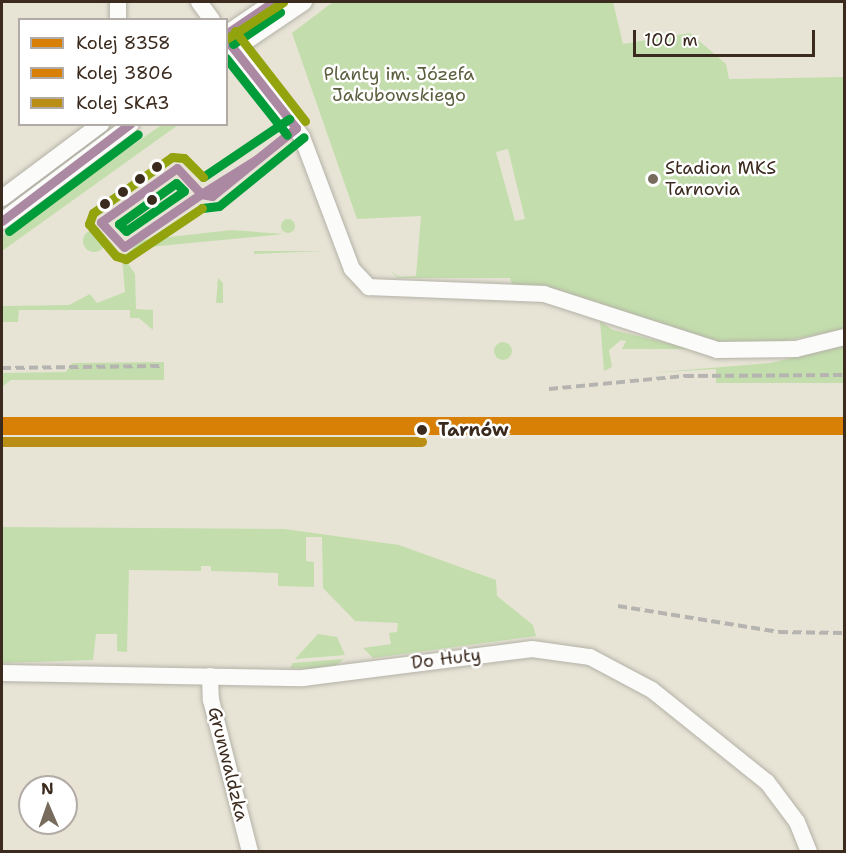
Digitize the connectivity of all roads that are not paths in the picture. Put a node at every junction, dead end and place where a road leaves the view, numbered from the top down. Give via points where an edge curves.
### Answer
1 (118, 2) edge
2 (199, 2) edge
3 (273, 2) edge
4 (304, 2) edge
5 (118, 18) edge
6 (211, 18) edge
7 (229, 44) edge
8 (97, 126) edge
9 (128, 126) edge
10 (2, 198) edge
11 (2, 221) edge
12 (844, 337) edge
13 (2, 673) edge
14 (210, 676) junction
15 (250, 852) edge
16 (809, 852) edge

1 - 5 street
2 - 6 street
3 - 7 street
4 - 7 street
7 - 12 street via 307,147 345,253 360,280 375,289 551,296 717,350 796,349
8 - 10 street
9 - 11 street
13 - 14 street, Do Huty
14 - 15 street, Grunwaldzka via 211,700
14 - 16 street, Do Huty via 311,677 532,650 590,657 651,690 767,782 797,822

